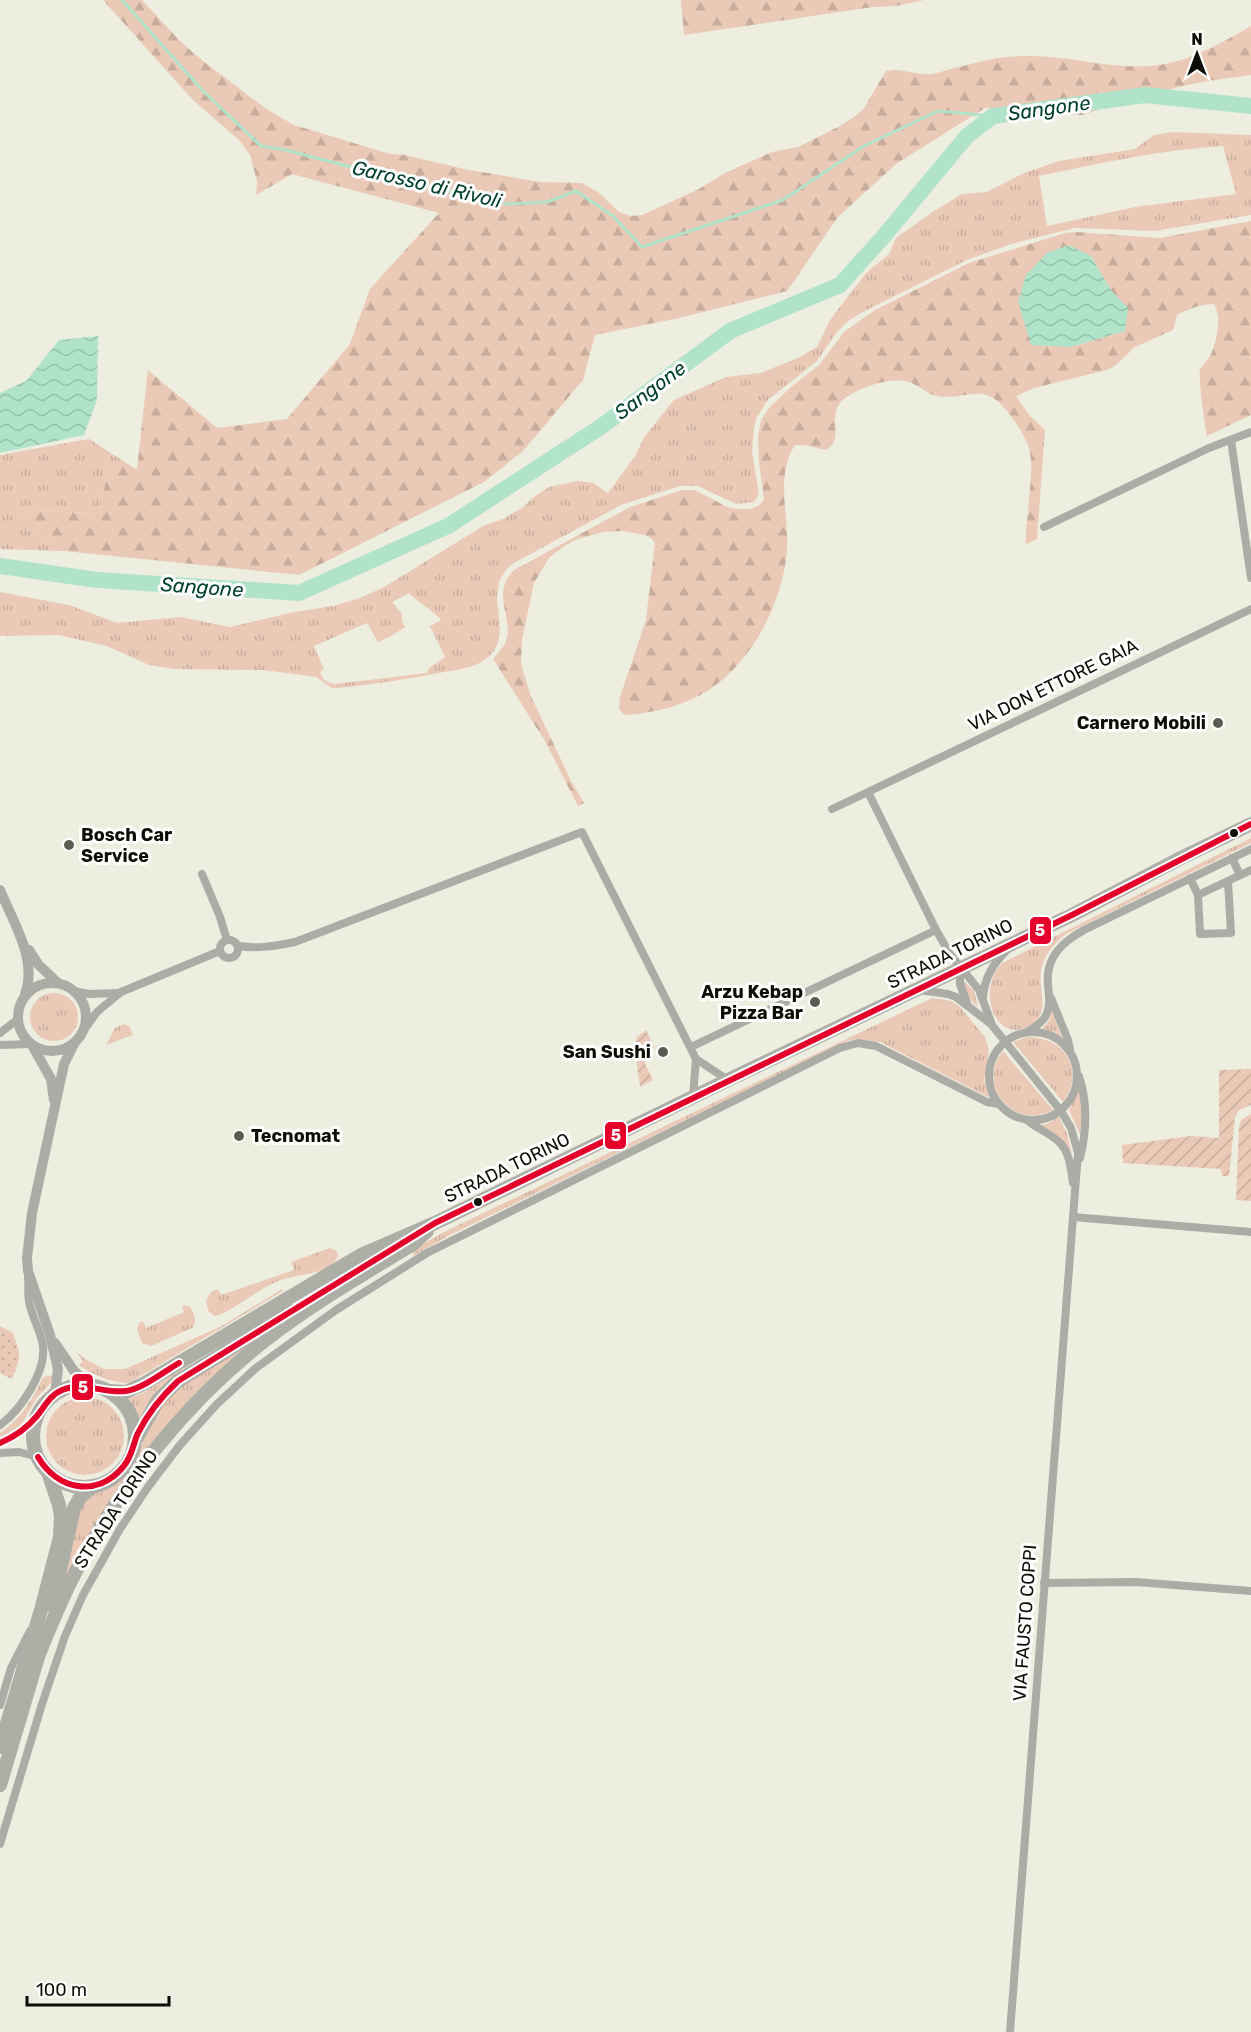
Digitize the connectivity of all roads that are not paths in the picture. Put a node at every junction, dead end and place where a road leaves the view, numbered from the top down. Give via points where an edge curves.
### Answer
1 (1251, 432) edge
2 (1231, 440) junction
3 (1044, 527) dead end
4 (1251, 578) edge
5 (1251, 609) edge
6 (868, 792) junction
7 (832, 809) dead end
8 (1251, 824) edge
9 (1251, 849) edge
10 (1232, 858) junction
11 (1251, 870) edge
12 (202, 874) dead end
13 (1240, 875) junction
14 (1190, 879) junction
15 (1228, 881) junction
16 (0, 890) edge
17 (1198, 895) junction
18 (936, 930) junction
19 (18, 932) junction
20 (227, 940) junction
21 (1016, 942) junction
22 (238, 946) junction
23 (220, 951) junction
24 (960, 969) junction
25 (58, 984) junction
26 (917, 990) junction
27 (74, 991) junction
28 (121, 992) junction
29 (1049, 994) junction
30 (23, 999) junction
31 (983, 1001) junction
32 (970, 1007) junction
33 (18, 1019) junction
34 (992, 1024) junction
35 (84, 1030) junction
36 (1027, 1032) junction
37 (0, 1033) edge
38 (1006, 1041) junction
39 (31, 1044) junction
40 (74, 1044) junction
41 (0, 1045) edge
42 (690, 1047) junction
43 (1070, 1052) junction
44 (696, 1059) junction
45 (1077, 1072) junction
46 (728, 1080) junction
47 (693, 1097) junction
48 (998, 1104) junction
49 (54, 1110) junction
50 (1061, 1111) junction
51 (1027, 1120) junction
52 (1078, 1167) junction
53 (1076, 1194) junction
54 (1073, 1217) junction
55 (435, 1223) junction
56 (1251, 1232) edge
57 (28, 1271) junction
58 (50, 1335) junction
59 (91, 1385) junction
60 (109, 1391) junction
61 (55, 1394) junction
62 (36, 1417) junction
63 (0, 1425) edge
64 (135, 1441) junction
65 (0, 1443) edge
66 (0, 1453) edge
67 (38, 1457) junction
68 (48, 1472) junction
69 (93, 1486) junction
70 (1044, 1583) junction
71 (1251, 1591) edge
72 (41, 1610) junction
73 (39, 1654) junction
74 (0, 1705) edge
75 (0, 1747) edge
76 (0, 1785) edge
77 (0, 1844) edge
78 (1010, 2032) edge

1 - 2 street
2 - 3 street
2 - 4 street
5 - 6 street, VIA DON ETTORE GAIA
6 - 7 street, VIA DON ETTORE GAIA
6 - 18 street
8 - 21 main road, STRADA TORINO
9 - 10 street
10 - 13 street
10 - 14 street
11 - 13 street
12 - 20 street
13 - 15 street
14 - 17 street
14 - 29 street via 1063,944 1050,962
15 - 17 street
15 - 17 street via 1231,933 1200,934
16 - 19 street
18 - 24 street
18 - 42 street, STRADA TORINO
19 - 25 street via 38,964
19 - 30 street via 30,972
20 - 22 street
20 - 23 street
21 - 24 main road, STRADA TORINO
21 - 31 street via 991,969
22 - 23 street via 237,955 232,958 225,958
22 - 42 street via 265,948 295,942 582,832
23 - 28 street
24 - 26 main road, STRADA TORINO
24 - 31 street, VIA FAUSTO COPPI via 973,981
24 - 32 street via 960,984
25 - 27 street
25 - 30 street via 40,985
26 - 32 street, VIA FAUSTO COPPI via 948,994
26 - 46 main road, STRADA TORINO
27 - 28 street
27 - 35 street via 84,1006
28 - 35 street via 97,1012
29 - 36 street via 1044,1018
29 - 43 street, VIA FAUSTO COPPI
30 - 33 street
31 - 34 street, VIA FAUSTO COPPI
32 - 34 street, VIA FAUSTO COPPI
33 - 37 street
33 - 39 street via 20,1030
34 - 38 street, VIA FAUSTO COPPI
35 - 40 street
36 - 38 street
36 - 43 street via 1047,1034
38 - 48 street via 989,1068 990,1086
38 - 50 street, VIA FAUSTO COPPI
39 - 40 street via 51,1051
39 - 41 street
39 - 49 street via 51,1078
40 - 49 street via 64,1064
42 - 44 street
43 - 45 street, VIA FAUSTO COPPI
44 - 46 street
44 - 47 street
45 - 50 street via 1075,1092
45 - 52 street, VIA FAUSTO COPPI via 1086,1122
46 - 47 main road, STRADA TORINO
47 - 55 main road, STRADA TORINO
48 - 51 street via 1015,1117
48 - 77 street, STRADA TORINO via 876,1046 858,1043 840,1048 427,1253 336,1310 256,1368 180,1445 148,1487 83,1594 42,1704
49 - 57 street via 32,1213
50 - 51 street via 1046,1119
50 - 52 street, VIA FAUSTO COPPI via 1075,1138
51 - 53 street via 1061,1143
52 - 53 street, VIA FAUSTO COPPI
53 - 54 street, VIA FAUSTO COPPI
54 - 56 street
54 - 70 street, VIA FAUSTO COPPI
55 - 60 main road, STRADA TORINO via 352,1260 133,1390
55 - 64 main road, STRADA TORINO via 178,1381 158,1400
55 - 73 main road via 413,1244 268,1338 173,1427 100,1527 74,1574
57 - 58 street
57 - 63 street via 29,1305 41,1337 42,1359 24,1401
58 - 59 street via 74,1371
58 - 61 street via 58,1369
59 - 60 main road
59 - 61 main road via 68,1387
60 - 64 main road via 128,1410
61 - 62 main road
62 - 65 street
62 - 67 main road via 33,1438
64 - 69 main road via 120,1472
66 - 67 street
67 - 68 main road
68 - 69 main road via 73,1485
68 - 72 main road via 61,1526
69 - 73 main road via 74,1508
70 - 71 street via 1136,1582
70 - 78 street, VIA FAUSTO COPPI
72 - 74 street via 11,1668
72 - 75 main road
73 - 76 main road

